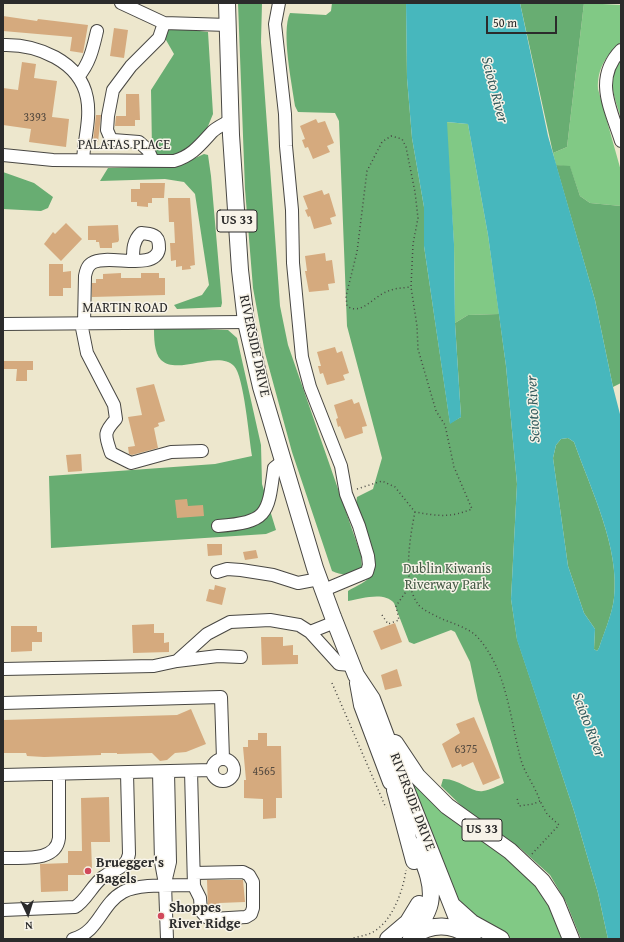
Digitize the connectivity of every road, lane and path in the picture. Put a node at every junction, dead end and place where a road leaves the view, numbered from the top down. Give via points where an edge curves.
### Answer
1 (121, 3) edge
2 (228, 3) edge
3 (279, 3) edge
4 (164, 23) junction
5 (228, 24) junction
6 (97, 31) dead end
7 (3, 46) edge
8 (621, 50) edge
9 (78, 77) junction
10 (231, 120) junction
11 (621, 141) edge
12 (3, 155) edge
13 (83, 160) junction
14 (154, 161) junction
15 (133, 260) dead end
16 (411, 287) junction
17 (246, 322) junction
18 (82, 323) junction
19 (3, 324) edge
20 (202, 451) dead end
21 (283, 461) junction
22 (346, 494) junction
23 (416, 512) junction
24 (218, 526) dead end
25 (217, 572) dead end
26 (410, 580) junction
27 (321, 585) junction
28 (382, 615) dead end
29 (335, 622) junction
30 (310, 632) junction
31 (241, 657) dead end
32 (177, 661) junction
33 (3, 668) edge
34 (354, 670) junction
35 (332, 683) dead end
36 (3, 703) edge
37 (384, 727) junction
38 (223, 759) junction
39 (212, 770) junction
40 (191, 771) junction
41 (163, 772) junction
42 (127, 773) junction
43 (58, 774) junction
44 (3, 775) edge
45 (395, 790) junction
46 (518, 798) dead end
47 (540, 801) junction
48 (387, 810) dead end
49 (3, 858) edge
50 (528, 858) dead end
51 (404, 863) dead end
52 (194, 873) junction
53 (194, 885) junction
54 (165, 887) junction
55 (452, 905) junction
56 (3, 910) edge
57 (467, 935) edge
58 (412, 937) edge
59 (73, 939) edge
60 (167, 939) edge
61 (350, 939) edge
62 (388, 939) edge
63 (501, 939) edge
64 (571, 939) edge

1 - 4 street
2 - 5 main road, RIVERSIDE DRIVE / US 33
3 - 22 street via 275,24 285,114 293,263 302,357 310,387 341,466
4 - 5 street
4 - 14 street via 159,38 131,66 113,90 108,116 107,130 113,140 139,142 148,150
5 - 10 main road, RIVERSIDE DRIVE / US 33
6 - 9 street via 86,68
7 - 9 street via 21,46 44,52 61,60
8 - 11 street via 610,64 605,82
9 - 13 street via 87,98 88,114
10 - 14 street, PALATAS PLACE via 213,131 190,155 174,161
10 - 17 main road, RIVERSIDE DRIVE / US 33 via 240,270
12 - 13 street, PALATAS PLACE
13 - 14 street, PALATAS PLACE
15 - 18 street via 99,260 87,269
16 - 16 path via 418,218 415,192 404,143 402,139 391,136 382,142 367,171 357,252 346,296 347,306 352,309 362,308 385,292
16 - 23 path via 418,326 418,349 436,411 445,425 454,467 472,509 456,516
17 - 18 street, MARTIN ROAD
17 - 21 main road, RIVERSIDE DRIVE / US 33 via 261,387
18 - 19 street, MARTIN ROAD
18 - 20 street via 87,353 114,405 116,419 106,430 111,453 131,463 171,452
21 - 24 street via 274,468 266,510 258,517 241,524
21 - 27 main road, RIVERSIDE DRIVE / US 33
22 - 23 path via 382,481 395,487
22 - 27 street via 359,526 369,565 367,572
23 - 26 path via 410,536
25 - 27 street via 228,569 241,570 273,575 298,583
26 - 28 path via 406,582 405,593 396,606 399,620 388,624
26 - 47 path via 418,605 438,617 464,627 480,639 502,679 521,761
27 - 29 main road, RIVERSIDE DRIVE / US 33
29 - 30 street
29 - 34 main road, RIVERSIDE DRIVE / US 33
30 - 32 street via 299,625 270,620 230,622 207,634
30 - 34 street via 339,664
31 - 32 street
32 - 33 street via 154,666
34 - 37 main road, RIVERSIDE DRIVE / US 33 via 372,699
34 - 45 main road, RIVERSIDE DRIVE / US 33 via 362,705
35 - 48 path
36 - 38 street via 221,697
37 - 55 main road, RIVERSIDE DRIVE / US 33
37 - 64 main road, US 33 via 417,776 447,806 510,851 542,881 556,902
38 - 39 street via 214,763
38 - 39 street via 233,766 231,778 220,780 214,777
39 - 40 street
40 - 41 street
40 - 52 street
41 - 42 street
41 - 54 street via 170,862
42 - 43 street
42 - 56 street via 129,854 125,864 94,884 75,907
43 - 44 street
43 - 49 street via 57,846 48,854
45 - 58 main road, RIVERSIDE DRIVE / US 33 via 430,884 430,903
45 - 62 main road, US 33 via 417,870 421,896 415,913
46 - 47 path via 520,806
47 - 50 path via 547,814 559,825
51 - 61 path via 406,870 403,889 396,906 372,933
52 - 53 street
52 - 53 street via 246,873 252,882 253,910 242,918 208,918 201,912 200,898
53 - 54 street
54 - 59 street via 137,888 122,893 108,904 90,930
54 - 60 street
55 - 57 main road, RIVERSIDE DRIVE
55 - 63 main road via 472,923
57 - 58 main road via 449,926 434,926

